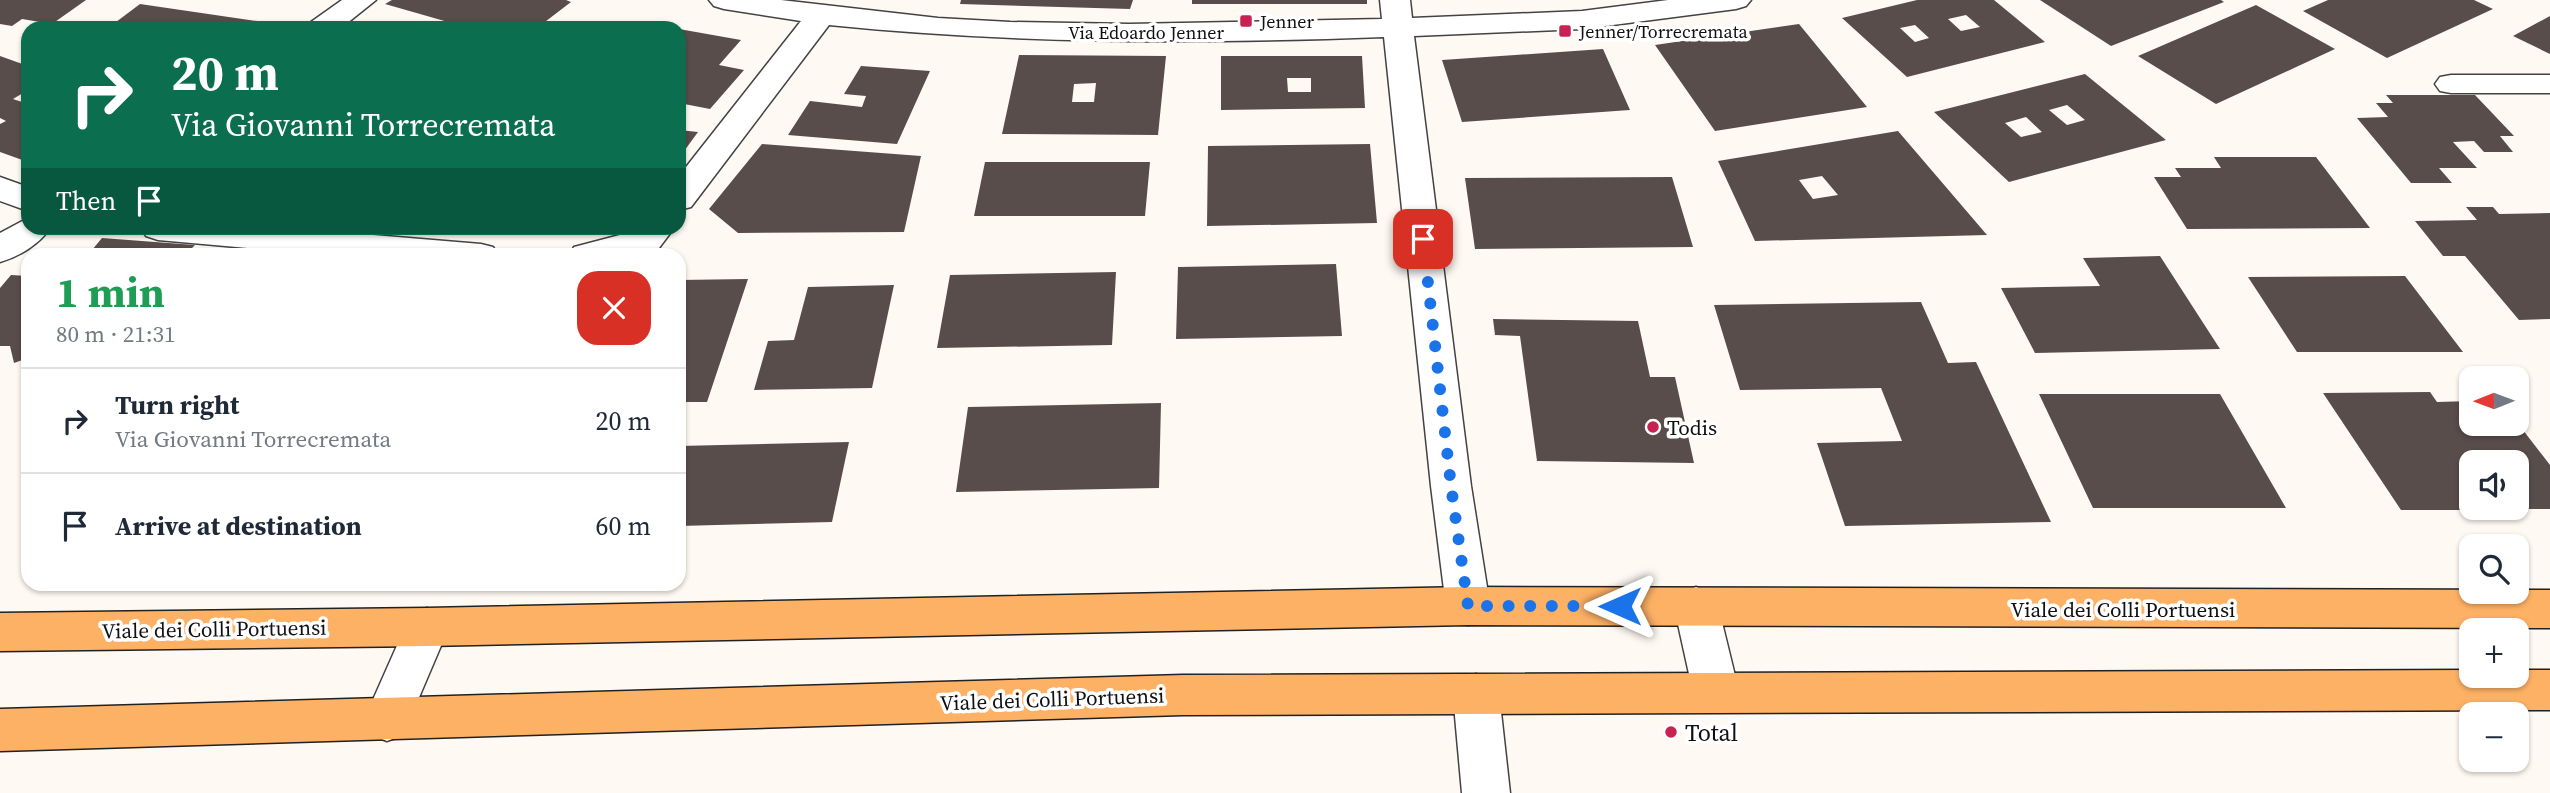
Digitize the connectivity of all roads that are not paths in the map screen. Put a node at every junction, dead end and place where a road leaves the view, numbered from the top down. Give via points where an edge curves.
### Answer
1 (361, 0) edge
2 (724, 0) edge
3 (1163, 0) edge
4 (1736, 0) edge
5 (1397, 14) edge
6 (821, 15) junction
7 (332, 21) edge
8 (1158, 33) junction
9 (2550, 84) edge
10 (2451, 85) dead end
11 (0, 188) edge
12 (686, 190) edge
13 (21, 197) edge
14 (22, 235) edge
15 (239, 235) edge
16 (652, 235) edge
17 (389, 248) edge
18 (617, 248) edge
19 (0, 250) edge
20 (1468, 606) junction
21 (1696, 606) junction
22 (2550, 609) edge
23 (427, 627) junction
24 (0, 632) edge
25 (2550, 690) edge
26 (1716, 692) junction
27 (1476, 694) junction
28 (387, 720) junction
29 (0, 730) edge
30 (1486, 793) edge

1 - 7 street
2 - 6 street, Via Edoardo Jenner
3 - 8 street
4 - 5 street, Via Edoardo Jenner via 1582,20
5 - 8 street, Via Edoardo Jenner
5 - 20 street
6 - 8 street, Via Edoardo Jenner via 973,29
6 - 12 street
9 - 10 street
11 - 13 street
14 - 19 street
15 - 17 street
16 - 18 street
20 - 21 main road, Viale dei Colli Portuensi
20 - 23 main road, Viale dei Colli Portuensi
21 - 22 main road, Viale dei Colli Portuensi
21 - 26 street
23 - 24 main road, Viale dei Colli Portuensi
23 - 28 street
25 - 26 main road, Viale dei Colli Portuensi
26 - 27 main road, Viale dei Colli Portuensi
27 - 28 main road, Viale dei Colli Portuensi via 1183,695
27 - 30 street
28 - 29 main road, Viale dei Colli Portuensi

